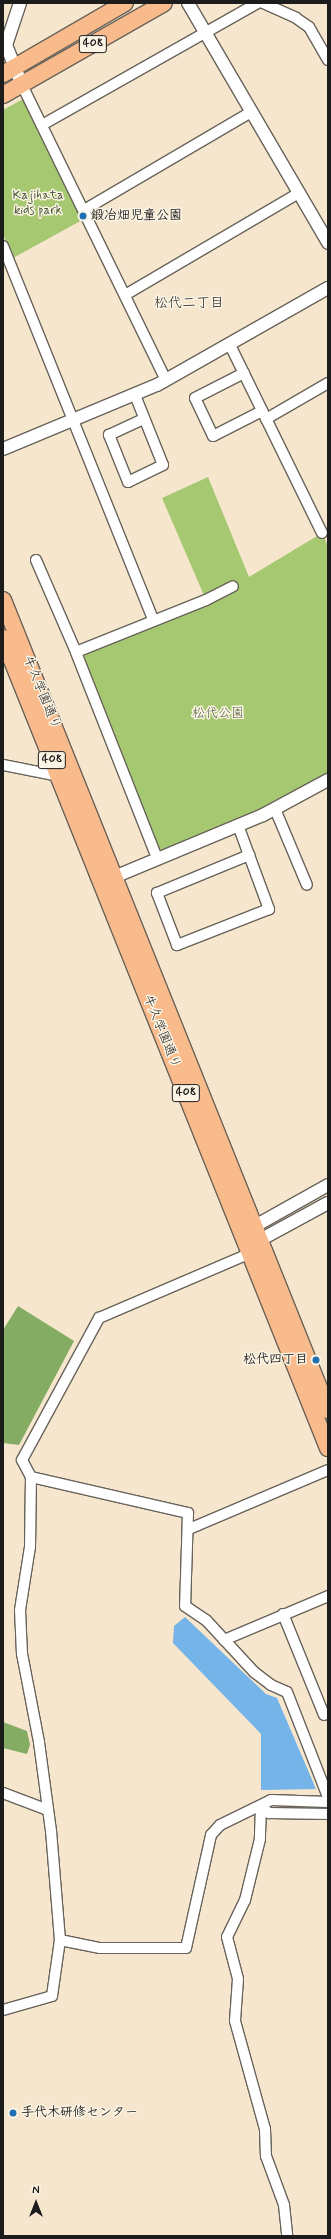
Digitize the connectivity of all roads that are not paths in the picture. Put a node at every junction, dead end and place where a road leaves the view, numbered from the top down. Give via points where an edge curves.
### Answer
1 (20, 3) edge
2 (125, 3) edge
3 (164, 3) edge
4 (188, 3) edge
5 (258, 3) edge
6 (263, 3) edge
7 (206, 34) junction
8 (4, 44) edge
9 (328, 60) edge
10 (9, 70) edge
11 (22, 85) junction
12 (3, 95) edge
13 (251, 112) junction
14 (42, 126) junction
15 (299, 193) junction
16 (84, 210) junction
17 (328, 243) edge
18 (3, 246) edge
19 (328, 288) edge
20 (126, 295) junction
21 (230, 345) junction
22 (244, 374) junction
23 (166, 380) junction
24 (328, 383) edge
25 (135, 395) junction
26 (264, 415) junction
27 (144, 419) junction
28 (73, 421) junction
29 (3, 449) edge
30 (322, 533) dead end
31 (36, 560) dead end
32 (233, 586) dead end
33 (3, 600) edge
34 (154, 621) junction
35 (3, 638) edge
36 (76, 652) junction
37 (3, 765) edge
38 (58, 776) junction
39 (328, 780) edge
40 (275, 809) junction
41 (238, 825) junction
42 (249, 855) junction
43 (157, 858) junction
44 (108, 879) junction
45 (307, 885) dead end
46 (328, 1185) edge
47 (328, 1203) edge
48 (253, 1234) junction
49 (251, 1253) junction
50 (328, 1410) edge
51 (328, 1448) edge
52 (328, 1470) edge
53 (31, 1477) junction
54 (189, 1529) junction
55 (328, 1596) edge
56 (283, 1614) junction
57 (224, 1640) junction
58 (324, 1715) dead end
59 (3, 1793) edge
60 (328, 1797) edge
61 (328, 1802) edge
62 (261, 1806) junction
63 (48, 1810) junction
64 (328, 1814) edge
65 (60, 1940) junction
66 (3, 2010) edge
67 (287, 2236) edge

1 - 8 street
2 - 10 highway, 408
3 - 11 highway, 408
4 - 7 street
5 - 7 street
6 - 9 street via 309,27
7 - 13 street
7 - 14 street
8 - 10 street
10 - 11 street
11 - 12 highway, 408
11 - 14 street
13 - 15 street
13 - 16 street
14 - 16 street
15 - 17 street
15 - 20 street
16 - 20 street
18 - 28 street
19 - 21 street
20 - 23 street
21 - 22 street
21 - 23 street
22 - 26 street
22 - 26 street via 196,398 213,436
23 - 25 street
24 - 26 street
25 - 27 street
25 - 28 street
26 - 30 street
27 - 27 street via 163,465 128,482 109,435
28 - 29 street
28 - 34 street
31 - 36 street
32 - 34 street
33 - 44 highway, 牛久学園通り / 408
34 - 36 street
35 - 38 highway, 牛久学園通り / 408
36 - 43 street
37 - 38 street
38 - 44 highway, 牛久学園通り / 408
39 - 40 street
40 - 41 street
40 - 45 street
41 - 42 street
41 - 43 street
42 - 42 street via 269,909 177,945 157,893
43 - 44 street
44 - 48 highway, 牛久学園通り / 408
46 - 48 street
47 - 48 street
48 - 49 highway, 牛久学園通り / 408
48 - 50 highway, 牛久学園通り / 408
49 - 51 highway, 牛久学園通り / 408
49 - 53 street via 99,1318 22,1460
52 - 54 street
53 - 54 street via 188,1512
53 - 63 street via 30,1547 20,1610 22,1654 39,1742
54 - 57 street via 185,1606 206,1620
55 - 56 street
56 - 57 street
56 - 58 street
57 - 60 street via 254,1672 271,1686 287,1692
59 - 63 street
61 - 62 street via 271,1800
62 - 64 street via 269,1813
62 - 65 street via 220,1825 211,1835 186,1948 100,1948
62 - 67 street via 260,1839 245,1900 228,1937 238,1979 235,2021 265,2129 266,2156 284,2205
63 - 65 street
65 - 66 street via 52,1996

